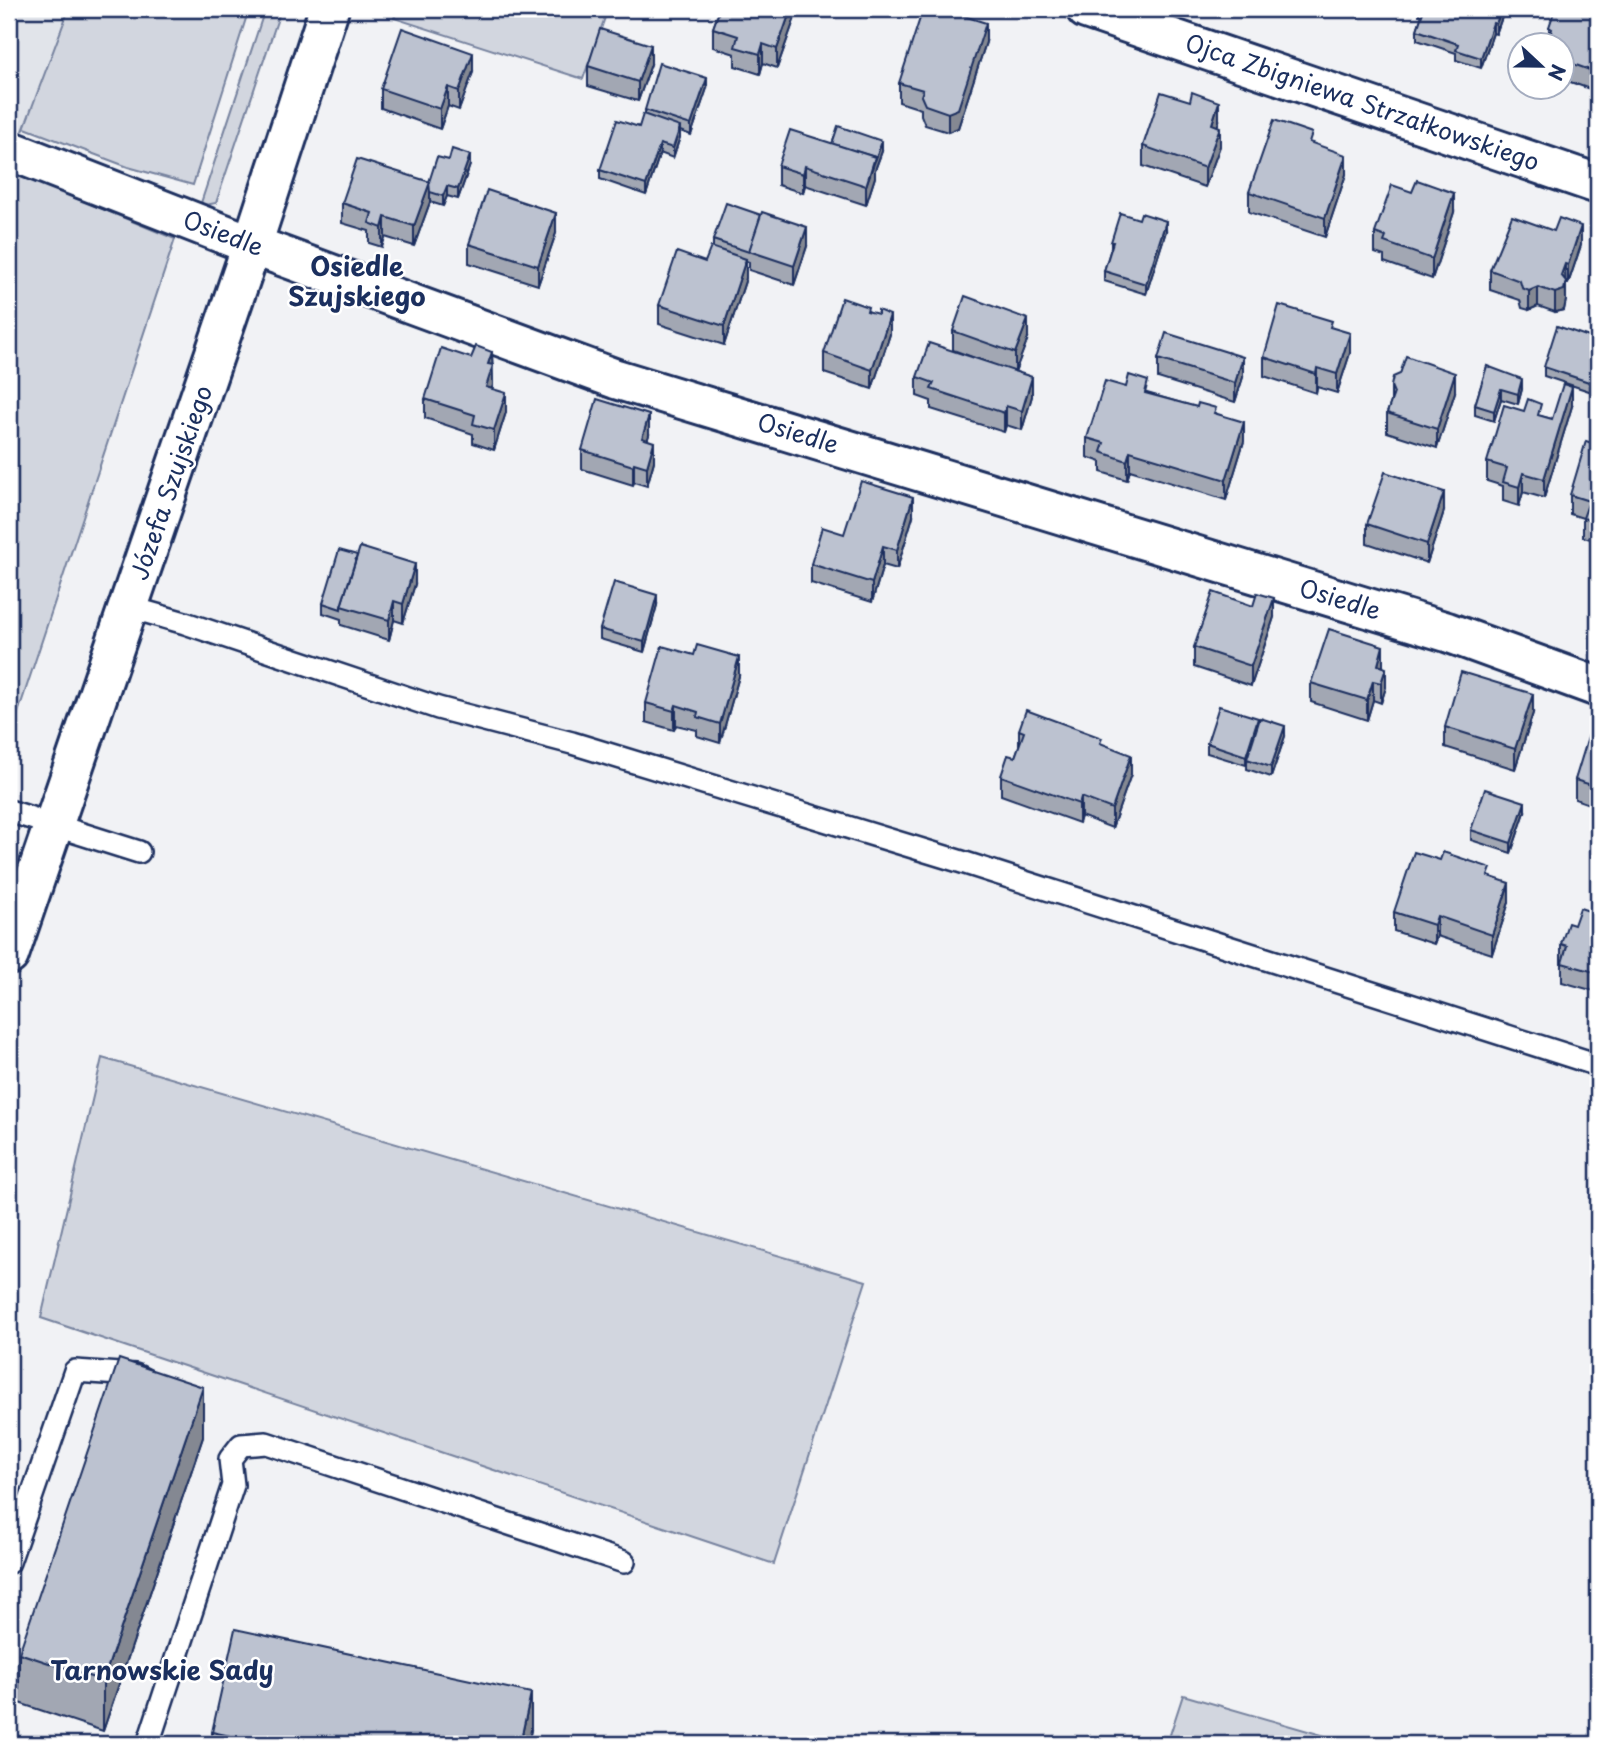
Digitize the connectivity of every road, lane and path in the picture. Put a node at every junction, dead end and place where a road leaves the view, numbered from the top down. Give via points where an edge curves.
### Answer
1 (330, 9) edge
2 (1086, 9) edge
3 (9, 150) edge
4 (1598, 184) edge
5 (252, 245) junction
6 (129, 607) junction
7 (1598, 687) edge
8 (9, 811) edge
9 (53, 826) junction
10 (139, 852) dead end
11 (9, 955) edge
12 (1598, 1065) edge
13 (156, 1393) edge
14 (9, 1562) edge
15 (624, 1562) dead end
16 (148, 1744) edge

1 - 5 street, Józefa Szujskiego
2 - 4 street, Ojca Zbigniewa Strzałkowskiego
3 - 5 street, Osiedle
5 - 6 street, Józefa Szujskiego
5 - 7 street, Osiedle via 616,379 1447,632
6 - 9 street, Józefa Szujskiego
6 - 12 lane via 438,708 572,743 975,866
8 - 9 lane
9 - 10 lane
9 - 11 street, Józefa Szujskiego
13 - 14 lane via 135,1374 75,1371
15 - 16 lane via 266,1444 241,1445 230,1459 233,1485

